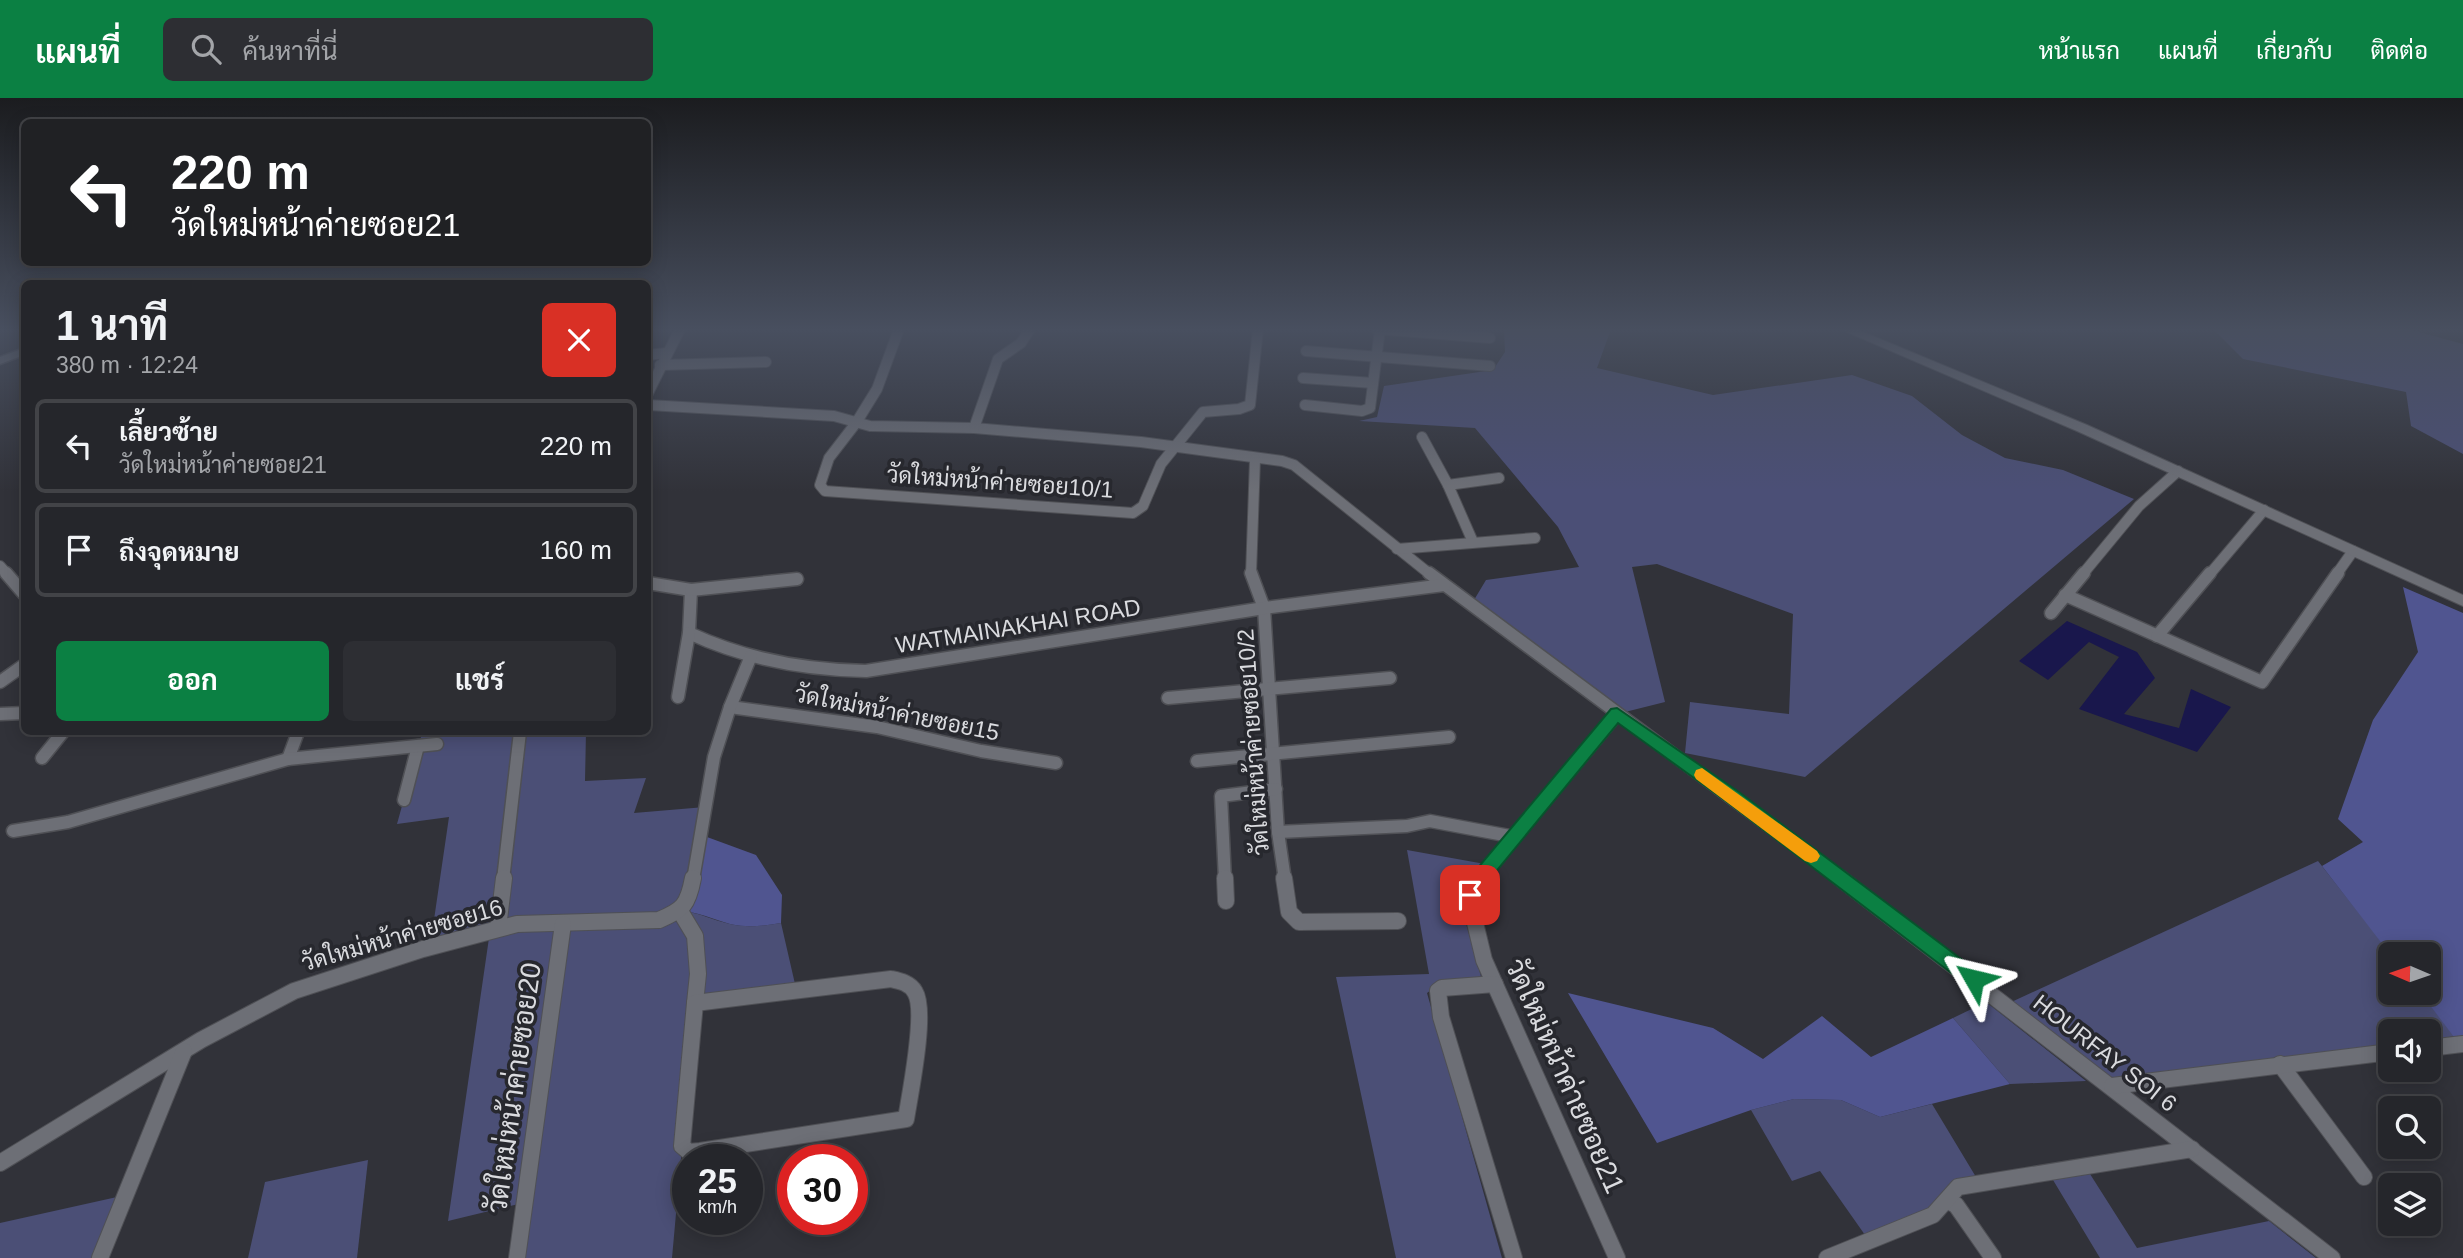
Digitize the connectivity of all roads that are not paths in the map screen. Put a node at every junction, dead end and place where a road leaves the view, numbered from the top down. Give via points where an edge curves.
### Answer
1 (879, 383) edge
2 (990, 383) edge
3 (1252, 383) edge
4 (1373, 383) edge
5 (1973, 383) edge
6 (1996, 383) edge
7 (651, 405) edge
8 (1305, 405) dead end
9 (856, 423) junction
10 (974, 428) junction
11 (1422, 437) dead end
12 (1176, 446) junction
13 (1255, 459) junction
14 (2178, 471) junction
15 (1499, 478) dead end
16 (1448, 485) junction
17 (2249, 498) junction
18 (2264, 510) junction
19 (1535, 538) dead end
20 (1473, 542) junction
21 (1397, 549) junction
22 (2353, 551) junction
23 (0, 565) edge
24 (797, 579) dead end
25 (651, 583) edge
26 (1444, 585) junction
27 (21, 590) edge
28 (691, 590) junction
29 (2463, 590) edge
30 (2065, 595) junction
31 (2463, 601) edge
32 (1264, 608) junction
33 (2051, 613) dead end
34 (689, 634) junction
35 (2157, 636) junction
36 (751, 656) junction
37 (21, 667) edge
38 (1390, 678) dead end
39 (0, 682) edge
40 (1269, 688) junction
41 (678, 697) dead end
42 (1168, 698) dead end
43 (730, 708) junction
44 (21, 713) edge
45 (1617, 713) junction
46 (0, 714) edge
47 (61, 735) edge
48 (297, 735) edge
49 (520, 735) edge
50 (1450, 737) dead end
51 (437, 744) dead end
52 (418, 746) junction
53 (1273, 752) junction
54 (42, 758) dead end
55 (288, 759) junction
56 (1197, 761) dead end
57 (1056, 763) dead end
58 (1276, 789) junction
59 (404, 800) dead end
60 (13, 831) dead end
61 (1278, 832) junction
62 (1515, 837) junction
63 (1226, 901) dead end
64 (680, 911) junction
65 (1398, 921) dead end
66 (564, 924) junction
67 (498, 928) junction
68 (1495, 984) junction
69 (695, 1003) junction
70 (2463, 1044) edge
71 (2441, 1047) edge
72 (184, 1051) junction
73 (2378, 1053) edge
74 (2280, 1064) junction
75 (2112, 1086) junction
76 (2192, 1150) junction
77 (0, 1163) edge
78 (2364, 1177) dead end
79 (1948, 1201) junction
80 (100, 1258) edge
81 (517, 1258) edge
82 (1514, 1258) edge
83 (1617, 1258) edge
84 (1826, 1258) edge
85 (1993, 1258) edge
86 (2332, 1258) edge

1 - 9 street
2 - 10 street
3 - 12 street via 1250,405 1243,410 1203,412
4 - 8 street via 1370,408 1362,411
5 - 14 main road
6 - 17 main road
7 - 9 street, HOURFAY SOI 6 via 834,416
9 - 10 street, HOURFAY SOI 6
9 - 12 street, วัดใหม่หน้าค่ายซอย10/1 via 828,458 820,485 825,491 1133,513 1143,506 1161,464
10 - 12 street, HOURFAY SOI 6
11 - 16 street
12 - 13 street, HOURFAY SOI 6
13 - 21 street, HOURFAY SOI 6 via 1294,465
13 - 32 street, วัดใหม่หน้าค่ายซอย10/2 via 1250,571
14 - 17 main road
14 - 30 street via 2139,506
15 - 16 street
16 - 20 street
17 - 18 main road
17 - 29 main road
18 - 22 main road
18 - 35 street
19 - 20 street
20 - 21 street
21 - 26 street, HOURFAY SOI 6
22 - 31 main road
22 - 35 street via 2262,682
23 - 27 street
24 - 28 street
25 - 28 street
26 - 32 street, WATMAINAKHAI ROAD
26 - 45 street, HOURFAY SOI 6
28 - 34 street
30 - 33 street
30 - 35 street
32 - 36 street, WATMAINAKHAI ROAD via 866,671 837,671
32 - 40 street, วัดใหม่หน้าค่ายซอย10/2
34 - 36 street, WATMAINAKHAI ROAD
34 - 41 street
36 - 43 street
37 - 39 street
38 - 40 street
40 - 42 street
40 - 53 street, วัดใหม่หน้าค่ายซอย10/2
43 - 57 street, วัดใหม่หน้าค่ายซอย15 via 877,727
43 - 64 street via 714,757 690,895
44 - 46 street
45 - 62 street, วัดใหม่หน้าค่ายซอย21
45 - 75 street, HOURFAY SOI 6
47 - 54 street
48 - 55 street
49 - 67 street
50 - 53 street
51 - 52 street
52 - 55 street
52 - 59 street
53 - 56 street
53 - 58 street, วัดใหม่หน้าค่ายซอย10/2
55 - 60 street via 68,822
58 - 61 street, วัดใหม่หน้าค่ายซอย10/2
58 - 63 street via 1221,796
61 - 62 street via 1430,821
61 - 65 street, วัดใหม่หน้าค่ายซอย10/2 via 1293,919
62 - 68 street, วัดใหม่หน้าค่ายซอย21 via 1470,895 1484,960
64 - 66 street, วัดใหม่หน้าค่ายซอย16 via 659,920
64 - 69 street via 695,936
66 - 67 street, วัดใหม่หน้าค่ายซอย16
66 - 81 street, วัดใหม่หน้าค่ายซอย20
67 - 72 street, วัดใหม่หน้าค่ายซอย16 via 294,991
68 - 82 street via 1438,991 1441,1017
68 - 83 street, วัดใหม่หน้าค่ายซอย21
69 - 69 street via 682,1146 689,1152 906,1119 918,997 907,982 891,979
70 - 71 street
72 - 77 street, วัดใหม่หน้าค่ายซอย16
72 - 80 street
73 - 74 street
74 - 75 street
74 - 78 street
75 - 76 street, HOURFAY SOI 6
76 - 79 street via 1958,1187
76 - 86 street, HOURFAY SOI 6
79 - 84 street via 1933,1215
79 - 85 street via 1956,1205

